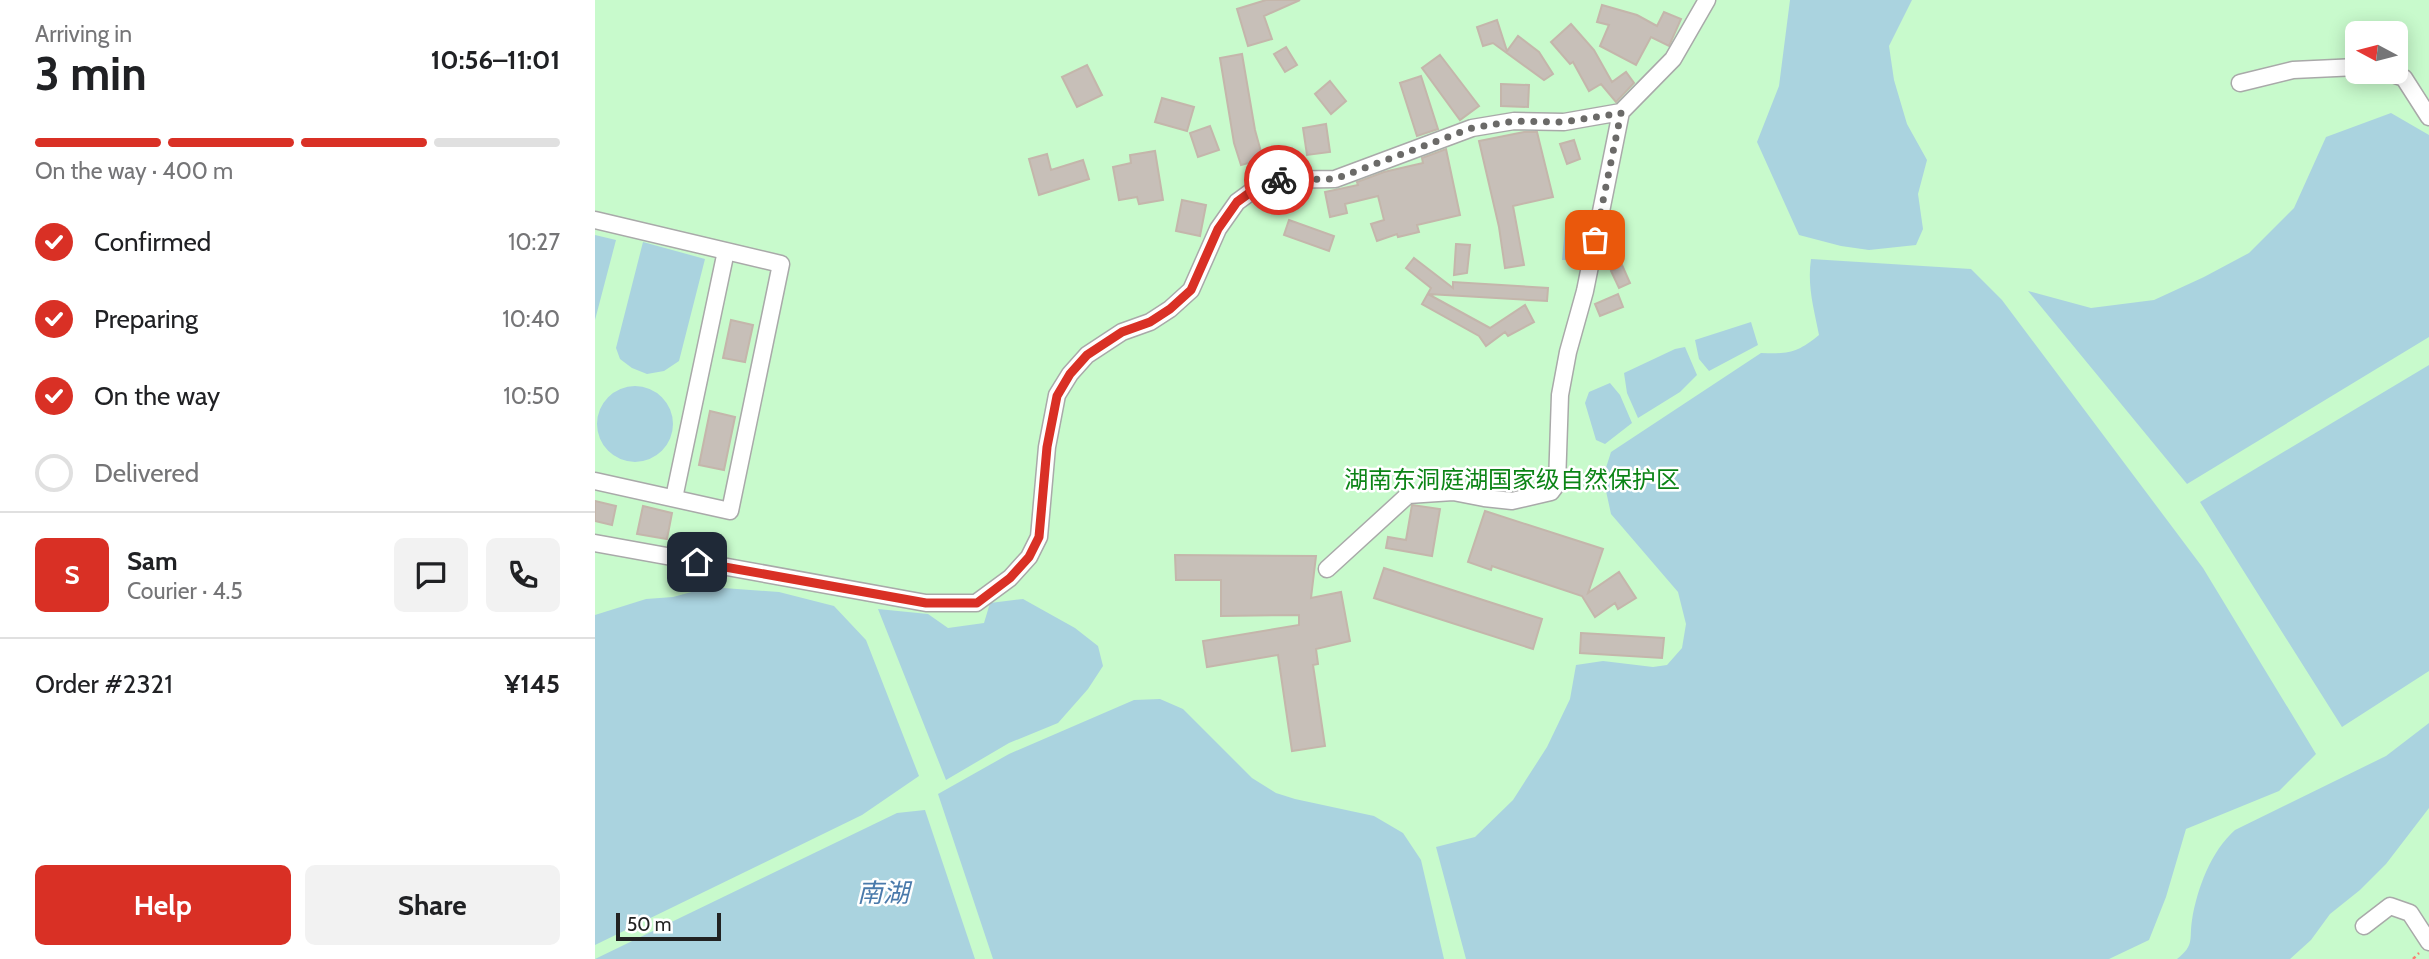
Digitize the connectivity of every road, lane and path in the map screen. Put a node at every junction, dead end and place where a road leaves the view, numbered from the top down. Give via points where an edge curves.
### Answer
1 (1707, 0) edge
2 (2345, 68) edge
3 (2240, 83) dead end
4 (2408, 83) edge
5 (1621, 113) junction
6 (2429, 117) edge
7 (595, 220) edge
8 (726, 251) junction
9 (595, 481) edge
10 (674, 498) junction
11 (595, 543) edge
12 (1327, 569) dead end
13 (2364, 926) dead end
14 (2429, 942) edge

1 - 5 street via 1673,59
2 - 3 street via 2293,70
4 - 6 street
5 - 11 street via 1472,128 1335,179 1267,180 1237,202 1218,229 1191,290 1150,322 1122,332 1087,355 1070,374 1057,396 1047,447 1039,537 1010,578 977,603 926,603
5 - 12 street via 1560,395 1557,484 1551,492 1512,500 1454,492 1408,495
7 - 8 street
8 - 10 street
8 - 10 street via 781,264 730,511
9 - 10 street
13 - 14 street via 2390,906 2410,913

